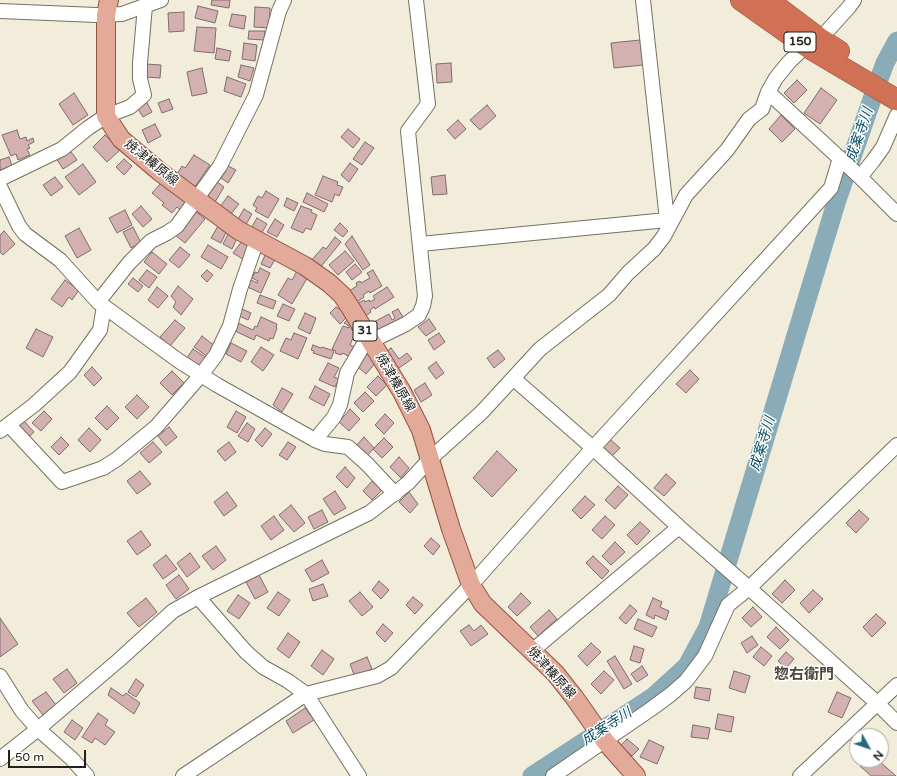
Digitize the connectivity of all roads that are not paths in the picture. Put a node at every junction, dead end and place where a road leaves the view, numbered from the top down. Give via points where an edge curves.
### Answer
1 (161, 0) edge
2 (284, 0) edge
3 (416, 0) edge
4 (643, 0) edge
5 (741, 0) edge
6 (768, 0) edge
7 (854, 0) edge
8 (145, 6) junction
9 (107, 8) edge
10 (0, 12) edge
11 (813, 43) junction
12 (768, 92) junction
13 (895, 96) edge
14 (106, 116) junction
15 (840, 158) junction
16 (860, 177) junction
17 (0, 179) edge
18 (0, 187) edge
19 (197, 200) junction
20 (897, 214) edge
21 (670, 220) junction
22 (257, 240) junction
23 (420, 244) junction
24 (101, 304) junction
25 (369, 339) junction
26 (201, 375) junction
27 (514, 378) junction
28 (4, 428) edge
29 (315, 440) junction
30 (897, 445) edge
31 (593, 448) junction
32 (430, 459) junction
33 (395, 494) junction
34 (678, 527) junction
35 (471, 585) junction
36 (749, 588) junction
37 (198, 597) junction
38 (532, 651) junction
39 (0, 676) edge
40 (897, 685) edge
41 (306, 694) junction
42 (877, 703) junction
43 (897, 724) edge
44 (38, 729) junction
45 (604, 740) junction
46 (0, 759) edge
47 (87, 776) edge
48 (183, 776) edge
49 (359, 776) edge
50 (553, 776) edge
51 (636, 776) edge
52 (800, 776) edge

1 - 8 street
2 - 19 street via 253,100 220,166
3 - 23 street via 428,104 408,130
4 - 21 street
5 - 11 highway, 150
6 - 11 highway, 150
7 - 11 street
8 - 9 street via 122,14
8 - 14 street via 140,63 140,80 144,95 130,108
9 - 10 street
9 - 14 main road
11 - 12 street via 789,62
11 - 13 highway, 150
12 - 15 street
12 - 21 street via 762,109 749,119 727,150 686,195
13 - 16 street via 883,147
14 - 17 street via 62,149
14 - 19 main road, 焼津榛原線 / 31 via 121,139
15 - 16 street
15 - 31 street via 831,188
16 - 20 street
18 - 24 street via 18,226 60,260
19 - 22 main road, 焼津榛原線 / 31 via 238,230
19 - 24 street via 177,226 151,241 129,263
21 - 23 street
21 - 27 street via 664,236 654,249 609,295 540,349
22 - 25 main road, 焼津榛原線 / 31 via 305,266 329,283 350,306
22 - 26 street via 230,326 216,355
23 - 25 street via 425,296 419,316
24 - 26 street
24 - 28 street via 100,330 70,372 34,406
25 - 29 street via 347,373 340,405 334,417
25 - 32 main road, 焼津榛原線 / 31 via 402,392 421,430
26 - 28 street via 156,427 117,459 103,468 62,482
26 - 29 street
27 - 31 street
27 - 32 street via 482,412
29 - 33 street via 348,447
30 - 36 street
31 - 34 street
31 - 35 street
32 - 33 street
32 - 35 main road, 焼津榛原線 / 31
33 - 37 street via 368,513
34 - 36 street
34 - 38 street
35 - 38 main road, 焼津榛原線 / 31 via 483,604
35 - 41 street via 391,668 377,676
36 - 42 street
36 - 45 street via 728,605 705,656 686,681 670,695
37 - 41 street via 246,652 263,667
37 - 44 street via 173,611
38 - 45 main road, 焼津榛原線 / 31 via 555,673
39 - 44 street via 22,711
40 - 42 street
41 - 48 street
41 - 49 street
42 - 43 street
42 - 52 street
44 - 46 street
44 - 47 street
45 - 50 street
45 - 51 main road, 焼津榛原線 / 31

